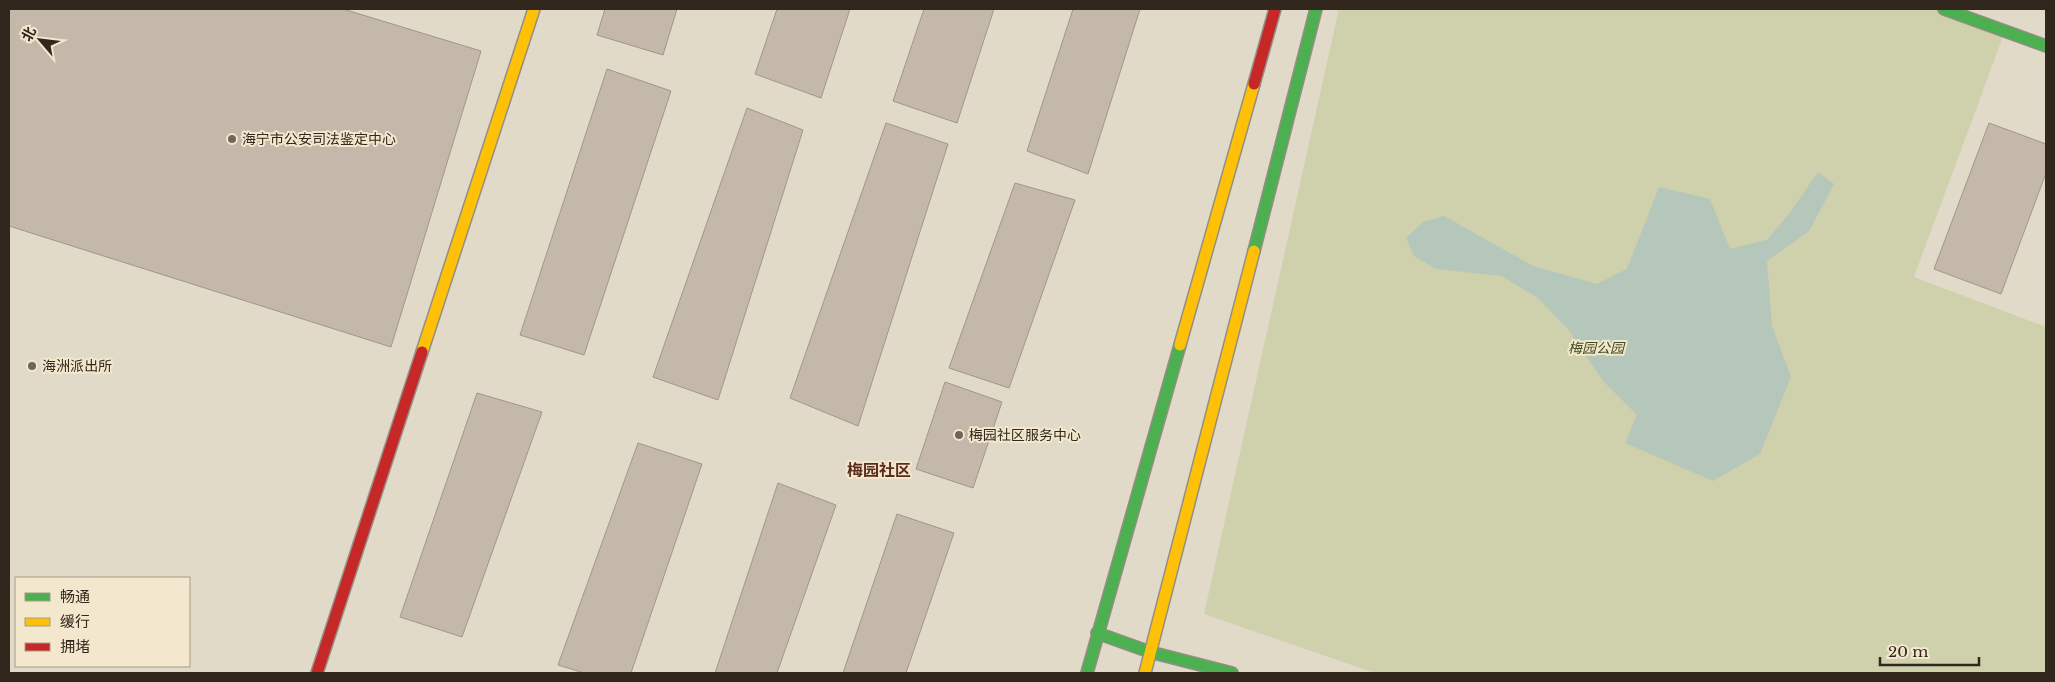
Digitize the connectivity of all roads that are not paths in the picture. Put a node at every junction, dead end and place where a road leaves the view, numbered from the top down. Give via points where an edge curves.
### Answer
1 (534, 9) edge
2 (1275, 9) edge
3 (1316, 9) edge
4 (1944, 9) edge
5 (2046, 46) edge
6 (1097, 633) junction
7 (1150, 652) junction
8 (318, 673) edge
9 (1087, 673) edge
10 (1145, 673) edge
11 (1232, 673) edge

1 - 8 main road
2 - 6 main road
3 - 7 main road
4 - 5 main road
6 - 7 main road
6 - 9 main road
7 - 10 main road
7 - 11 main road

